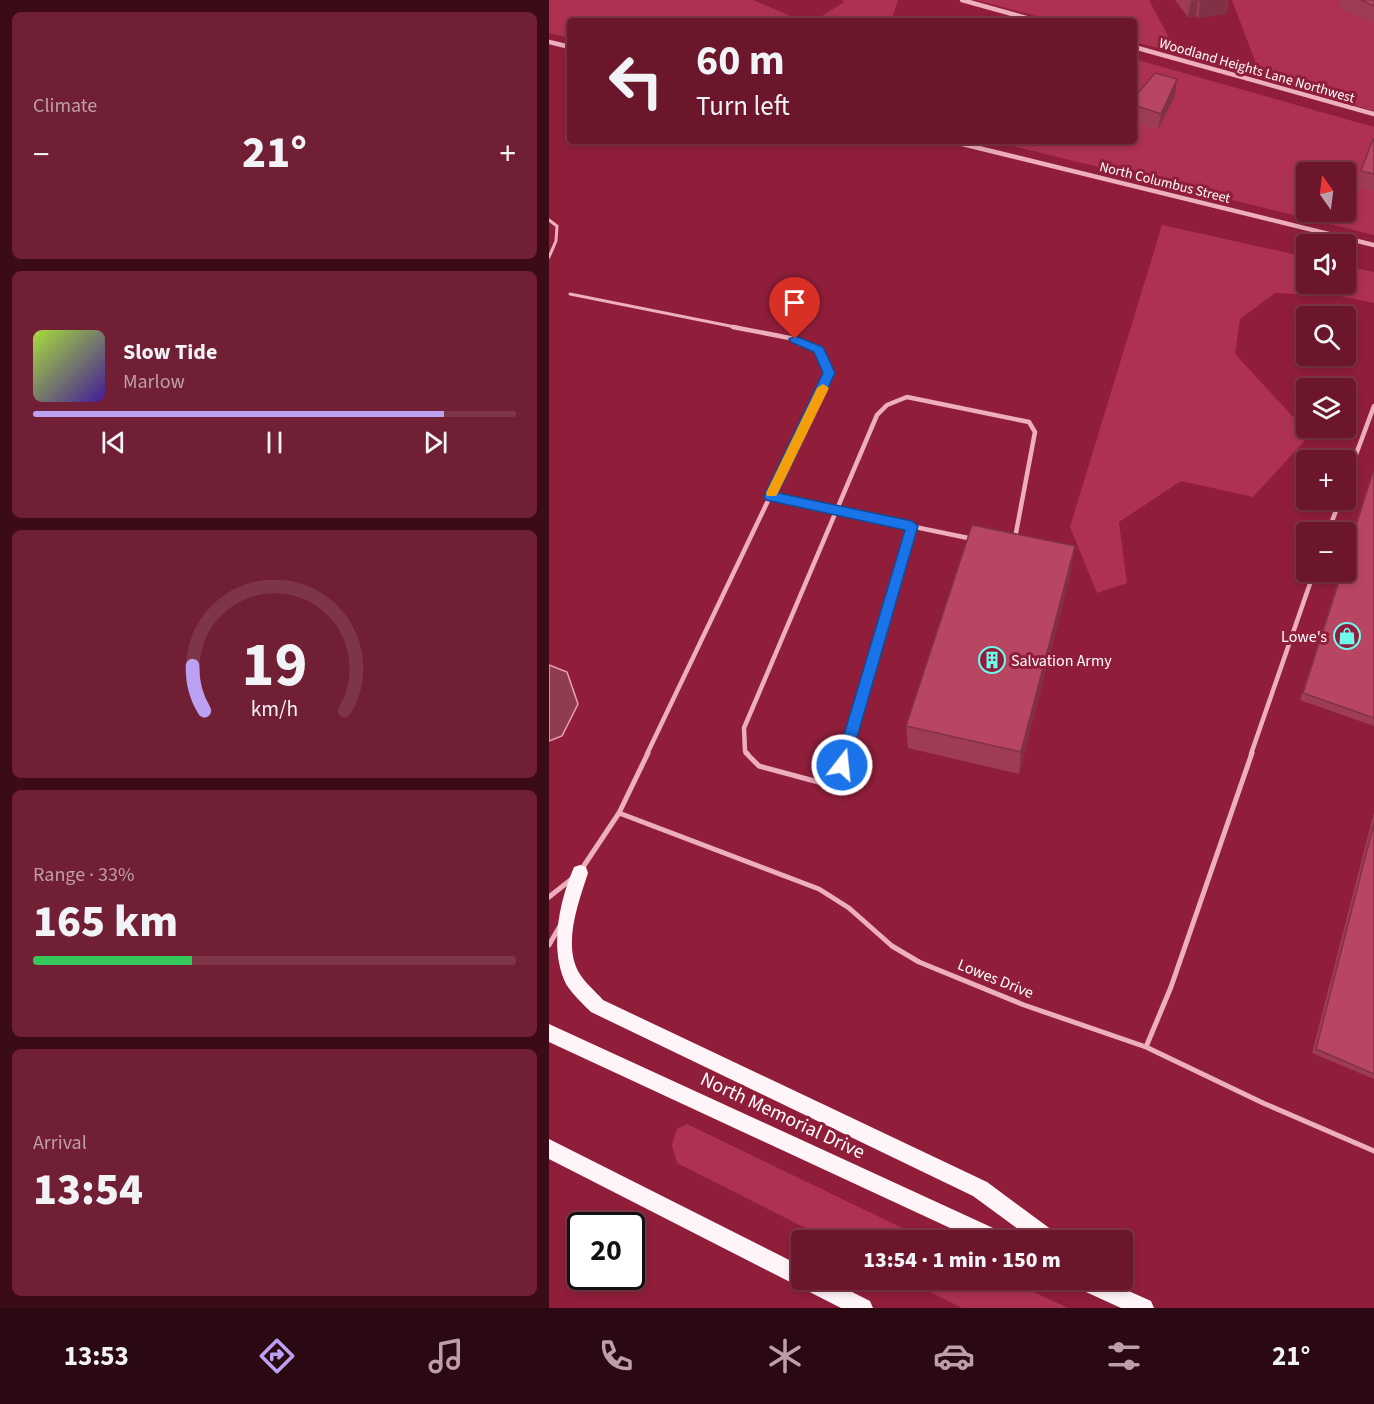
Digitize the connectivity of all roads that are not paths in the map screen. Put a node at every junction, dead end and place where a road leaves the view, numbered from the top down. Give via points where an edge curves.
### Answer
1 (962, 0) edge
2 (1026, 18) edge
3 (549, 42) edge
4 (567, 46) edge
5 (1137, 48) edge
6 (1374, 114) edge
7 (962, 144) edge
8 (549, 220) edge
9 (1374, 245) edge
10 (549, 257) edge
11 (570, 294) dead end
12 (1374, 406) edge
13 (1356, 454) edge
14 (770, 496) junction
15 (837, 510) junction
16 (912, 526) junction
17 (979, 540) edge
18 (1014, 543) edge
19 (1311, 582) edge
20 (619, 813) junction
21 (580, 873) junction
22 (549, 897) edge
23 (566, 915) junction
24 (549, 945) edge
25 (549, 1034) edge
26 (1146, 1047) junction
27 (549, 1149) edge
28 (1374, 1151) edge
29 (975, 1230) edge
30 (1035, 1230) edge
31 (791, 1271) edge
32 (827, 1290) edge
33 (1104, 1290) edge
34 (1119, 1290) edge
35 (863, 1308) edge
36 (1145, 1308) edge

1 - 2 street
3 - 4 street
5 - 6 street, Woodland Heights Lane Northwest
7 - 9 street, North Columbus Street
8 - 10 lane via 557,226 557,241
11 - 14 lane via 795,339 819,349 829,373
12 - 13 lane
14 - 15 lane
14 - 20 lane
15 - 16 lane
15 - 16 lane via 744,728 745,751 759,766 822,783 842,765
15 - 18 lane via 877,415 887,405 907,397 1029,422 1035,432
16 - 17 lane
19 - 26 lane via 1171,987
20 - 21 lane
20 - 26 lane, Lowes Drive via 819,889 919,962 1024,1005
21 - 22 lane
21 - 23 main road
23 - 24 lane
23 - 30 main road via 568,969 597,1006 980,1189
25 - 29 main road, North Memorial Drive
26 - 28 lane, Lowes Drive
27 - 31 main road
32 - 35 main road
33 - 36 main road
34 - 36 main road

